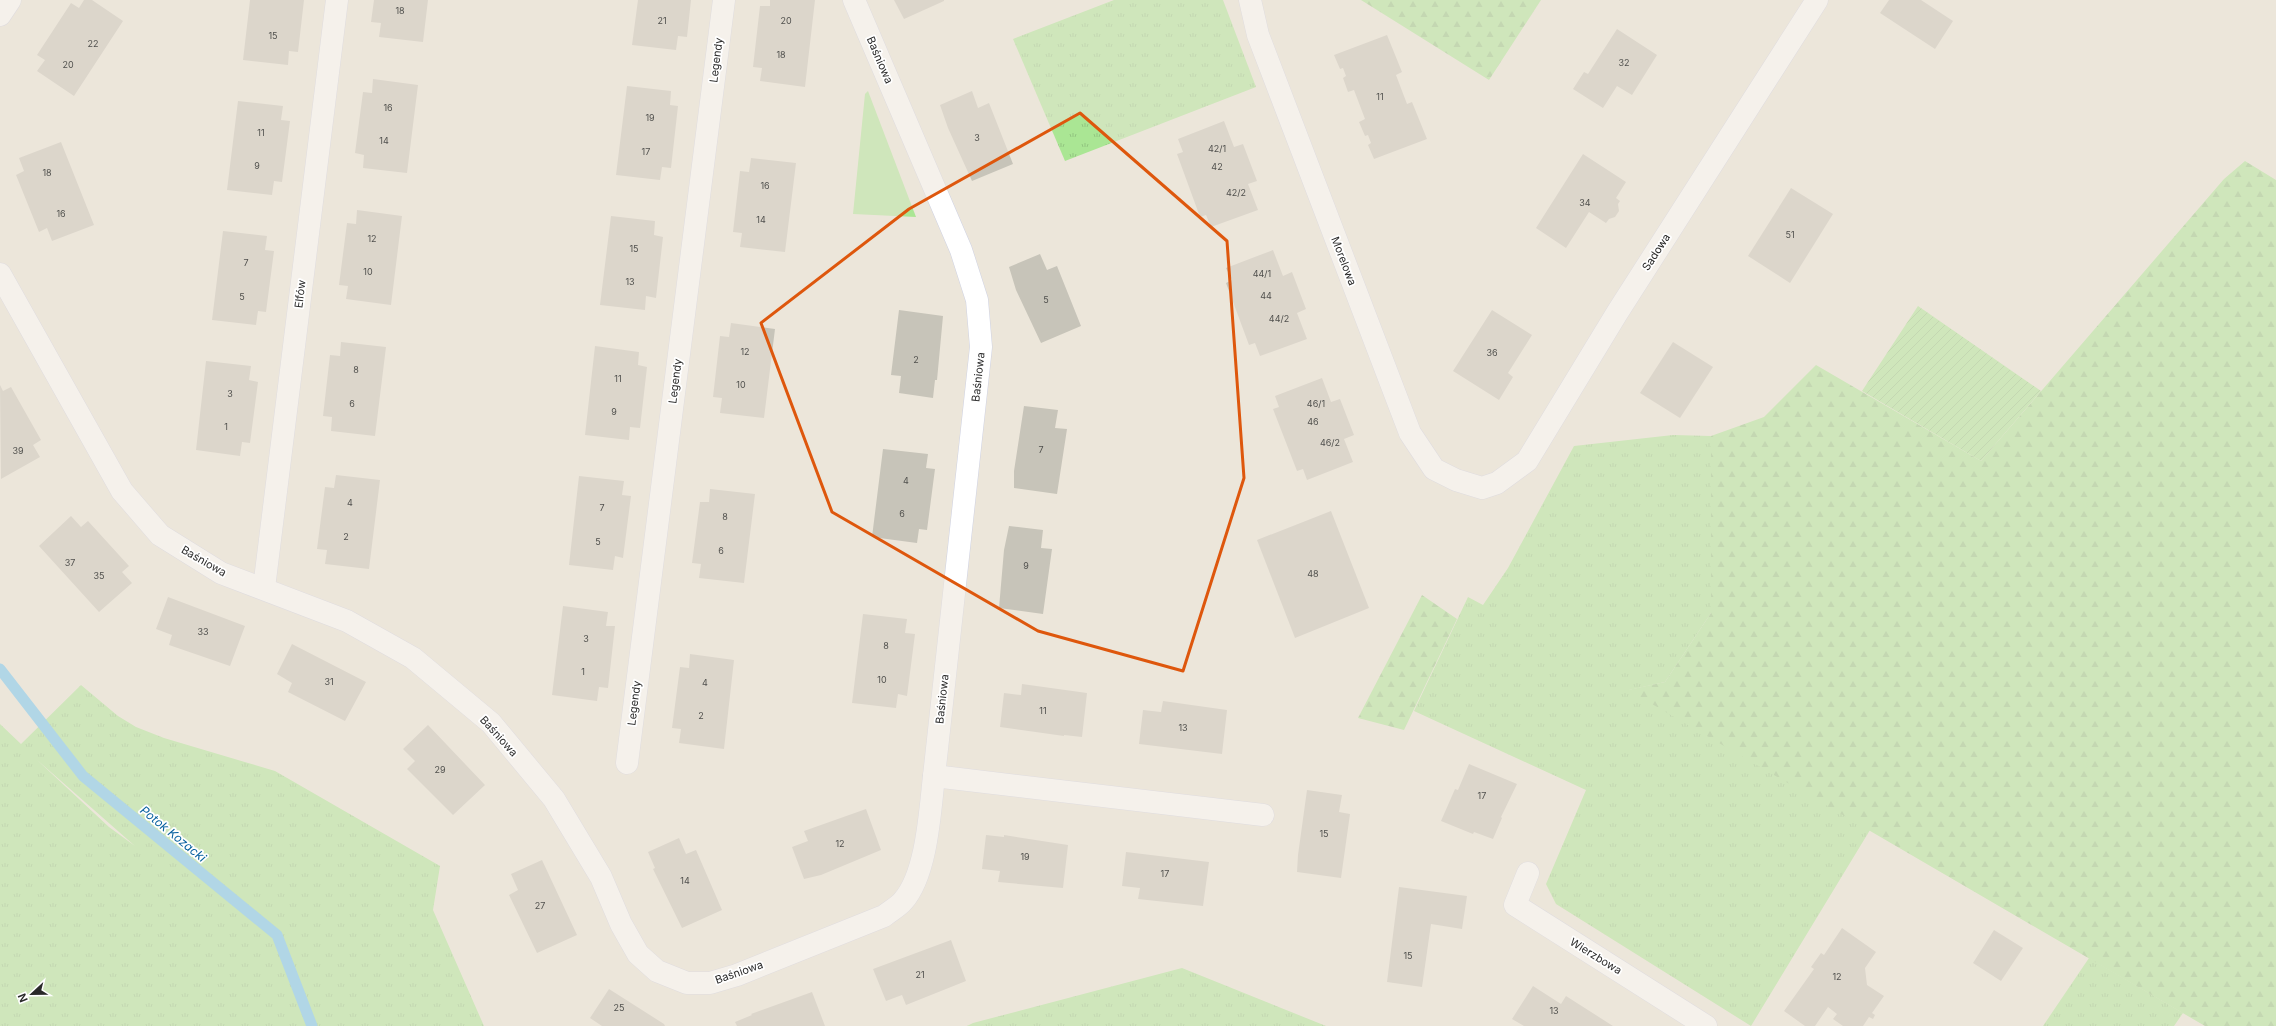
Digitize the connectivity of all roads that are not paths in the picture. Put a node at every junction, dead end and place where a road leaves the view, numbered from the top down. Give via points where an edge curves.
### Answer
1 (10, 0) edge
2 (337, 0) edge
3 (724, 0) edge
4 (854, 0) edge
5 (1250, 0) edge
6 (1817, 0) edge
7 (0, 15) edge
8 (0, 274) edge
9 (1482, 488) joint
10 (264, 588) junction
11 (627, 763) dead end
12 (934, 776) junction
13 (1263, 815) dead end
14 (1528, 874) dead end
15 (1706, 1026) edge

1 - 7 street
2 - 10 street, Elfów
3 - 11 street, Legendy
4 - 12 street, Baśniowa via 961,250 977,300 981,347
5 - 9 street, Morelowa via 1258,35 1410,433 1434,469 1456,480
6 - 9 street, Sadowa via 1617,313 1527,462 1497,483
8 - 10 street, Baśniowa via 122,491 160,535 221,572
10 - 12 street, Baśniowa via 347,621 414,658 491,723 554,799 601,877 621,924 638,954 657,971 687,983 710,982 737,975 884,916 904,901 919,872
12 - 13 street
14 - 15 street, Wierzbowa via 1515,905

